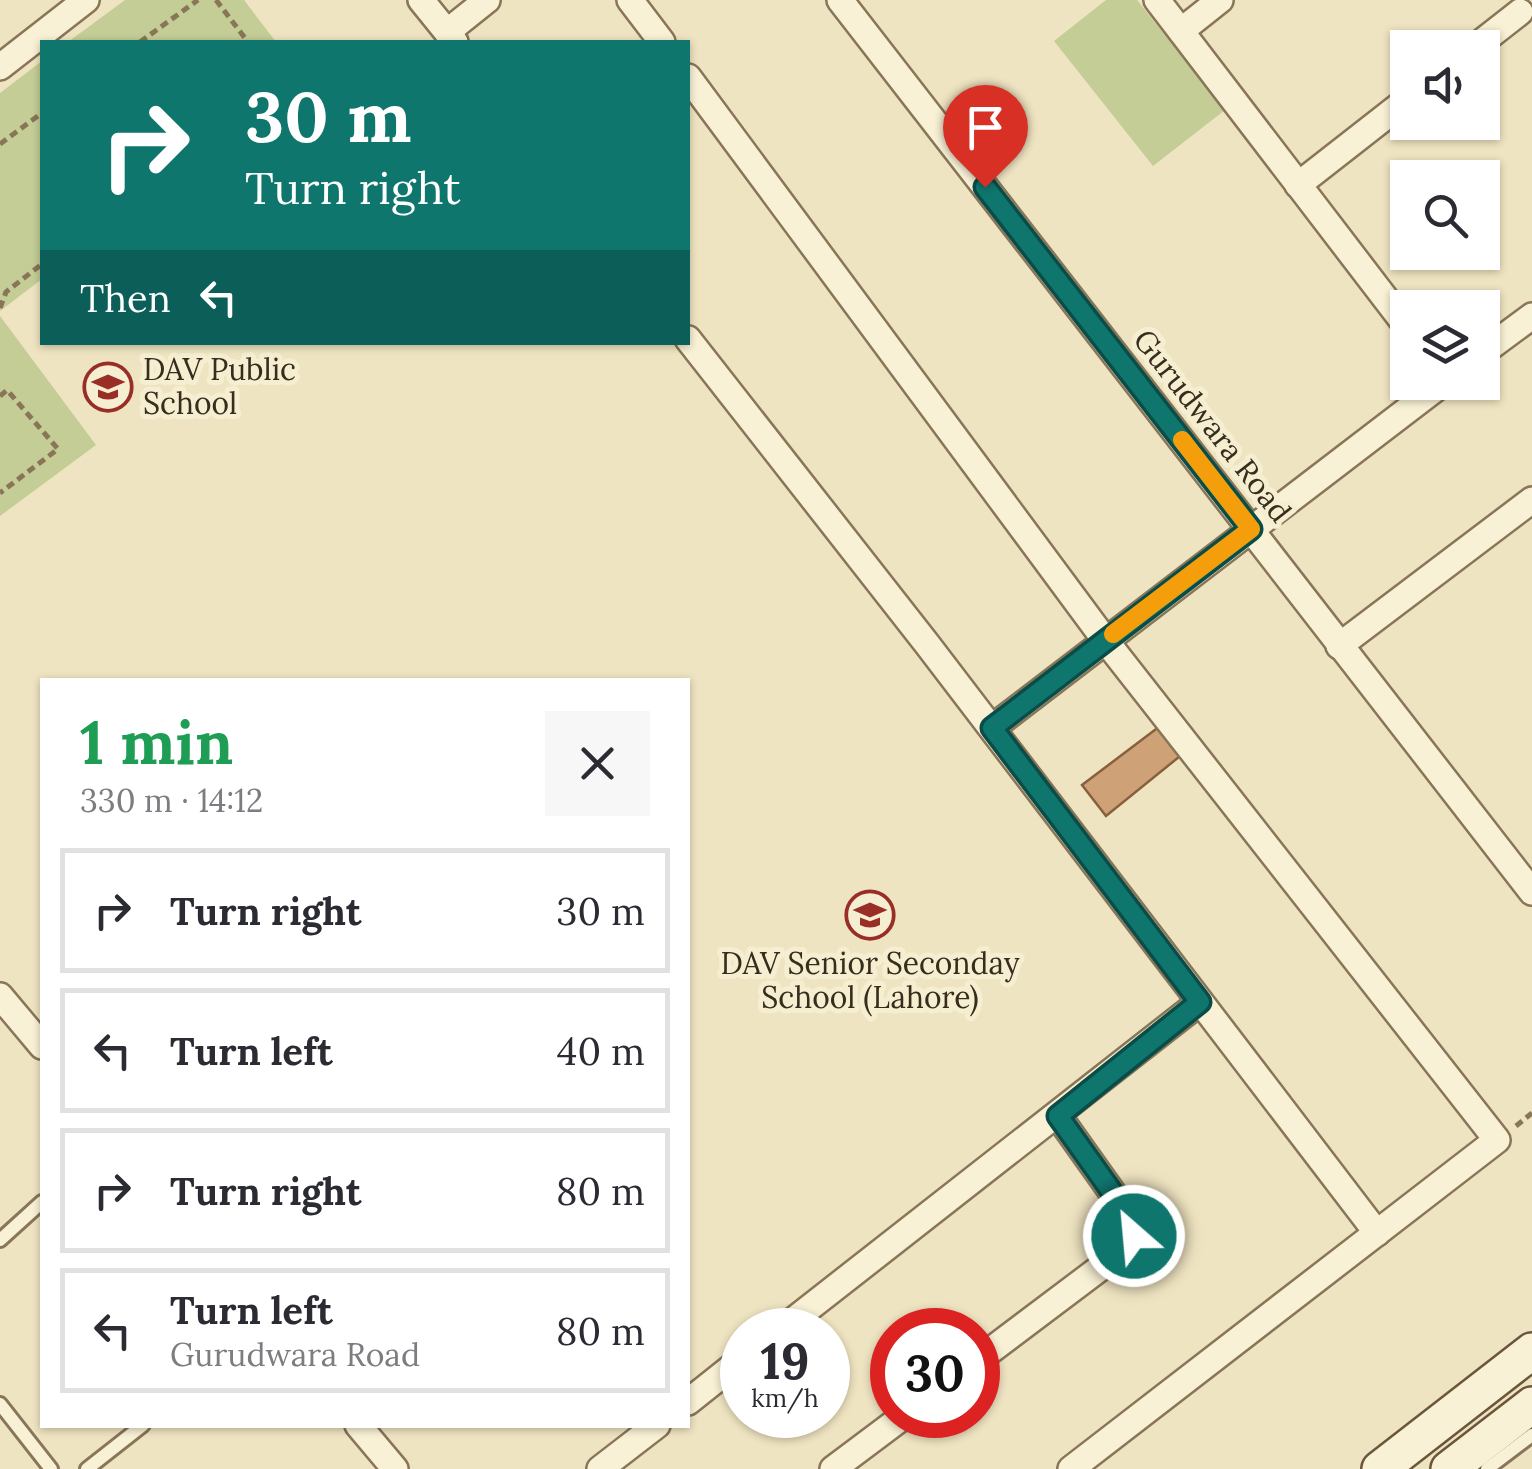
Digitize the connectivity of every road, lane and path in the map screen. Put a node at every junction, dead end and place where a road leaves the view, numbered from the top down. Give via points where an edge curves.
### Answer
1 (198, 0) edge
2 (216, 0) edge
3 (422, 0) edge
4 (487, 0) edge
5 (630, 0) edge
6 (840, 0) edge
7 (1157, 0) edge
8 (1220, 0) edge
9 (79, 2) edge
10 (1521, 13) edge
11 (1498, 30) edge
12 (1181, 31) junction
13 (451, 38) edge
14 (143, 40) edge
15 (246, 40) edge
16 (660, 40) edge
17 (0, 67) edge
18 (690, 80) edge
19 (40, 114) edge
20 (1390, 114) edge
21 (0, 144) edge
22 (1298, 185) junction
23 (40, 266) edge
24 (1390, 305) edge
25 (0, 308) edge
26 (1532, 316) edge
27 (1500, 340) edge
28 (690, 342) edge
29 (0, 380) edge
30 (7, 390) junction
31 (0, 396) edge
32 (1420, 400) edge
33 (0, 493) edge
34 (1532, 500) edge
35 (1251, 529) junction
36 (1106, 640) junction
37 (1340, 646) junction
38 (992, 728) junction
39 (1532, 892) edge
40 (0, 996) edge
41 (1200, 1002) junction
42 (40, 1044) edge
43 (1058, 1116) junction
44 (40, 1204) edge
45 (1376, 1233) junction
46 (0, 1240) edge
47 (809, 1308) edge
48 (1000, 1343) edge
49 (1532, 1350) edge
50 (720, 1377) edge
51 (690, 1400) edge
52 (0, 1404) edge
53 (1532, 1404) edge
54 (139, 1428) edge
55 (361, 1428) edge
56 (654, 1428) edge
57 (1532, 1434) edge
58 (874, 1438) edge
59 (51, 1469) edge
60 (87, 1469) edge
61 (395, 1469) edge
62 (600, 1469) edge
63 (833, 1469) edge
64 (1071, 1469) edge
65 (1380, 1469) edge
66 (1449, 1469) edge
67 (1488, 1469) edge

1 - 14 path
2 - 15 path
3 - 13 street
4 - 13 street
5 - 16 street
6 - 35 street, Gurudwara Road
7 - 12 street
8 - 12 street
9 - 17 street
10 - 11 street
12 - 22 street
18 - 36 street
19 - 21 path
20 - 22 street
22 - 24 street
23 - 25 path via 6,292
26 - 27 street
28 - 38 street
29 - 30 path
30 - 31 path
30 - 33 path via 58,449
32 - 35 street
34 - 37 street
35 - 36 street
35 - 37 street, Gurudwara Road
36 - 38 street
36 - 45 street via 1497,1140
37 - 39 street, Gurudwara Road
38 - 41 street
40 - 42 street
41 - 43 street
41 - 45 street
43 - 47 street
43 - 48 street via 1129,1216 1134,1236
44 - 46 lane
45 - 64 street
49 - 65 main road
50 - 51 street
52 - 59 lane
53 - 66 main road
54 - 60 lane
55 - 61 street
56 - 62 street
57 - 67 lane
58 - 63 street

